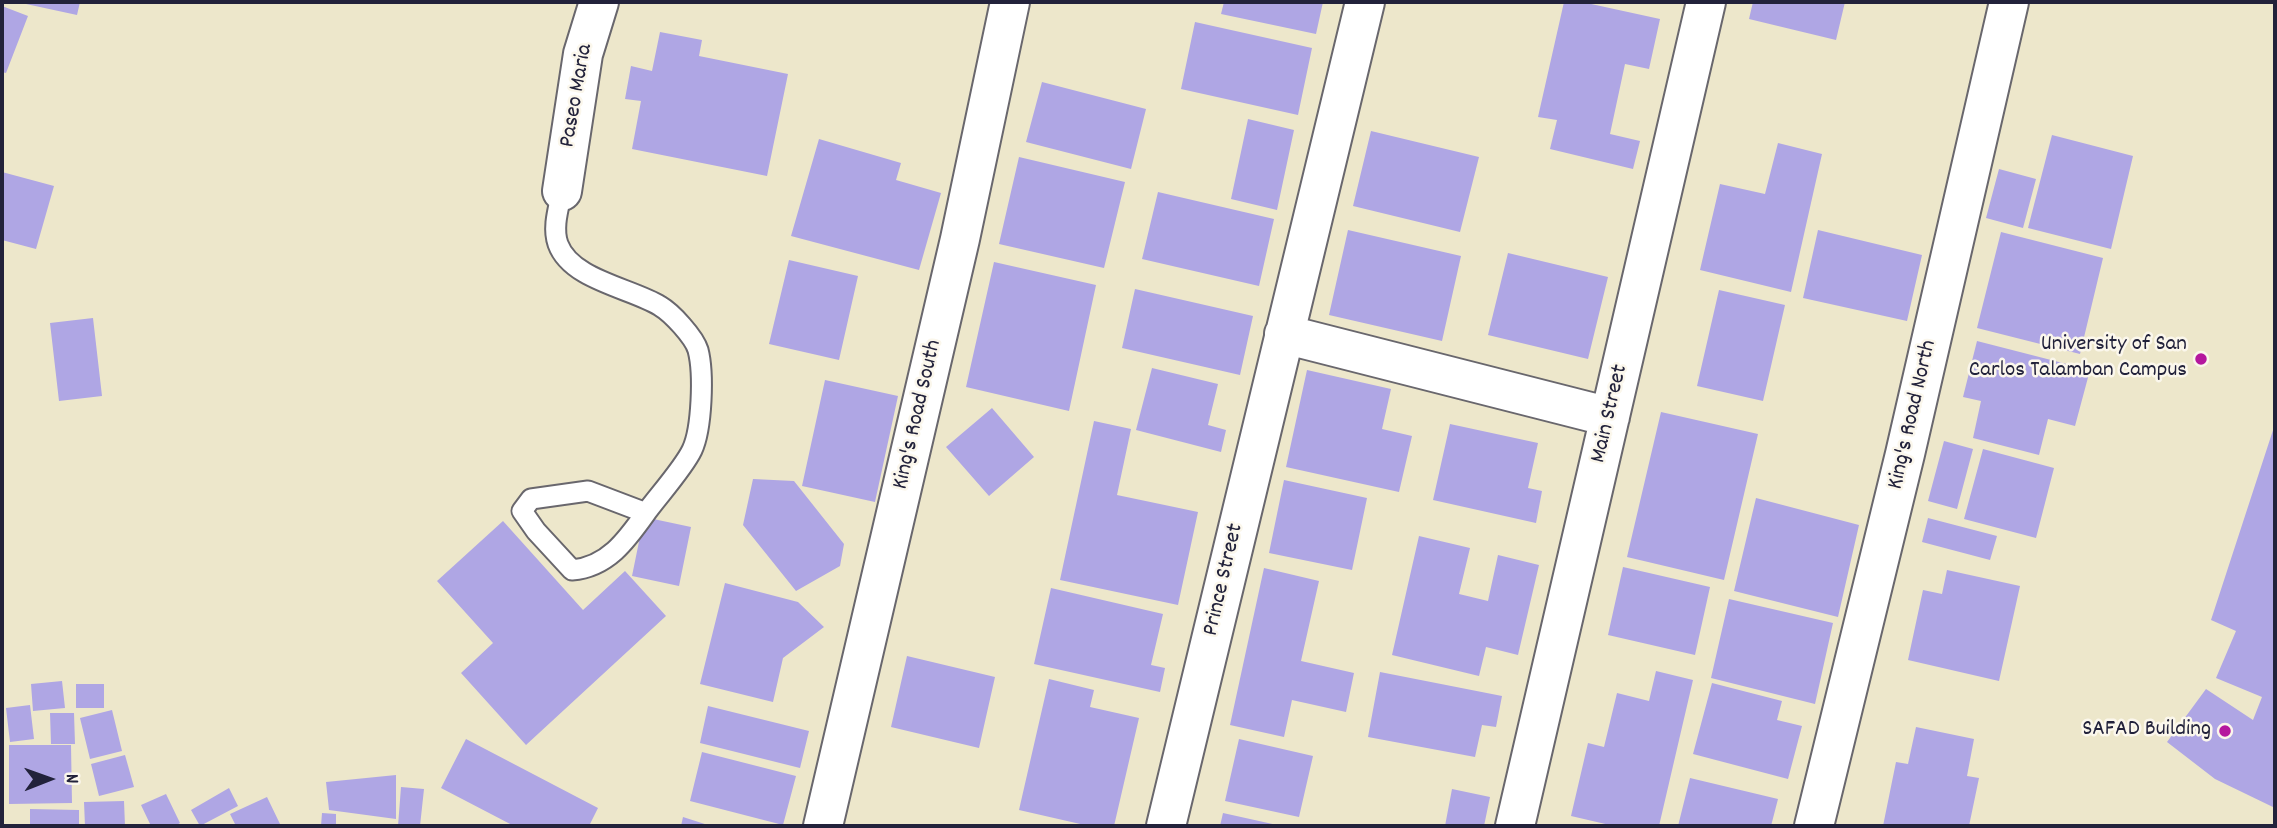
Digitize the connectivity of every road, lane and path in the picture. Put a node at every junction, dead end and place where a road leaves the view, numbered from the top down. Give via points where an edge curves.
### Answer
1 (599, 2) edge
2 (1010, 2) edge
3 (1365, 2) edge
4 (1706, 2) edge
5 (2010, 2) edge
6 (562, 191) joint
7 (1283, 334) junction
8 (1610, 417) junction
9 (646, 513) junction
10 (823, 826) edge
11 (1166, 826) edge
12 (1515, 826) edge
13 (1814, 826) edge

1 - 6 street, Paseo Maria via 583,54
2 - 10 street, King's Road South via 960,239
3 - 7 street, Prince Street
4 - 8 street, Main Street
5 - 13 street, King's Road North
6 - 9 lane via 555,226 558,244 568,259 593,278 661,306 698,348 701,381 692,451
7 - 8 street
7 - 11 street, Prince Street
8 - 12 street, Main Street
9 - 9 lane via 588,491 531,499 522,510 572,570 601,562 619,548

